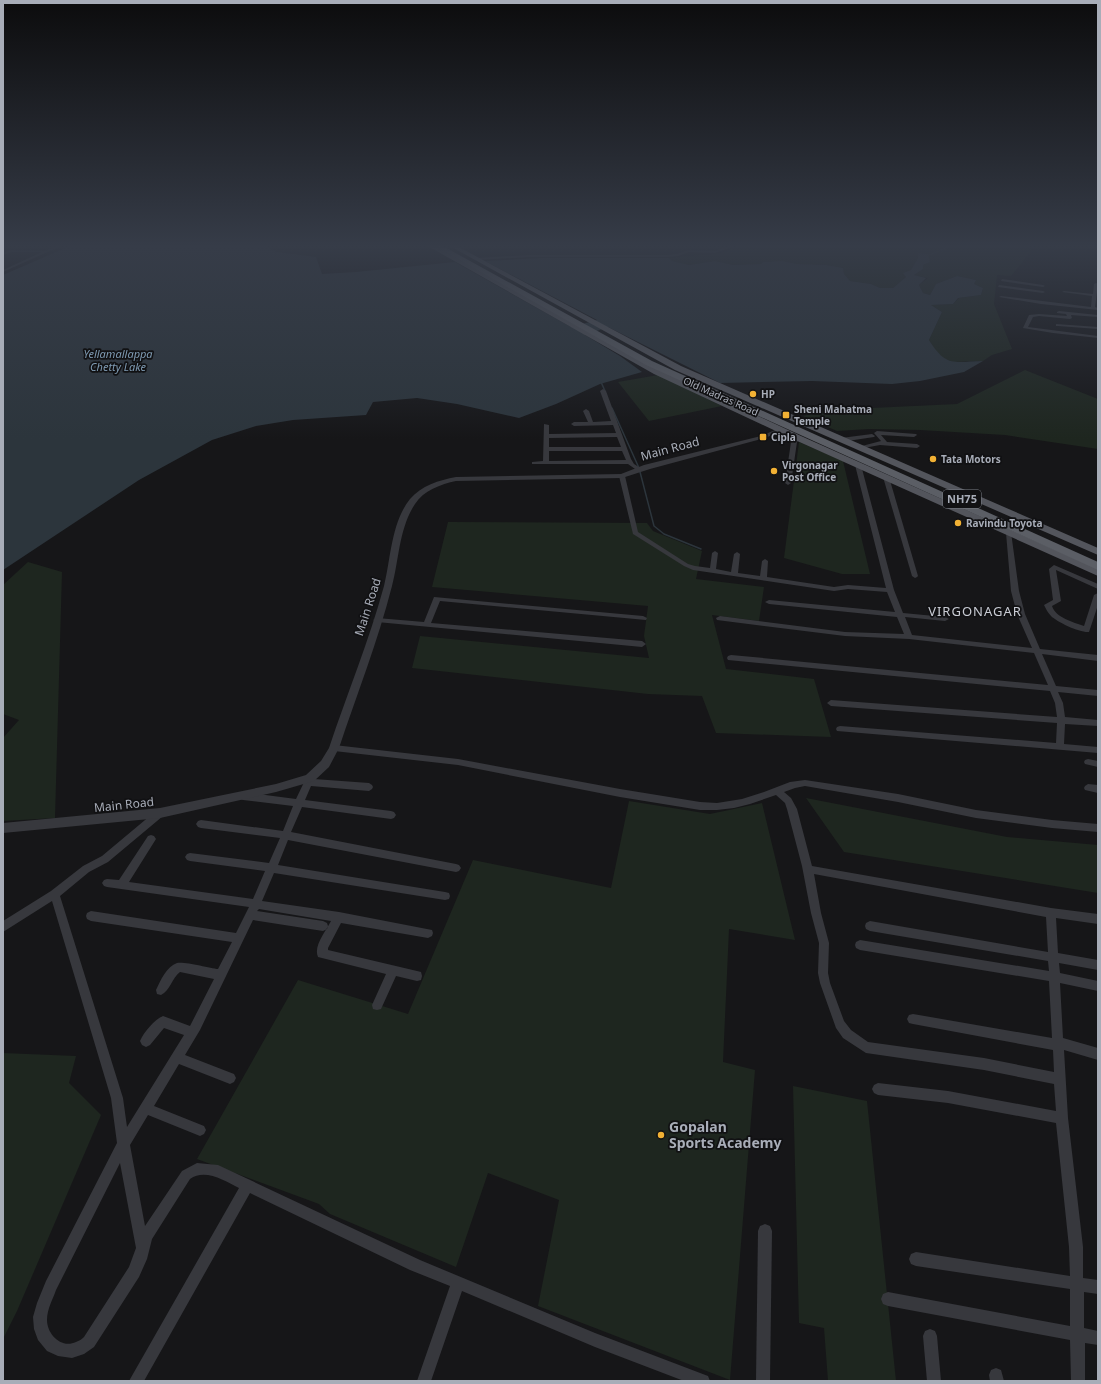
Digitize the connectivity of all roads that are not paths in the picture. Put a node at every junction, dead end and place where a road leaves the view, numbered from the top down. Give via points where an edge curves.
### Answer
1 (556, 310) edge
2 (558, 310) edge
3 (560, 310) edge
4 (1040, 310) edge
5 (1059, 312) dead end
6 (1068, 313) junction
7 (1039, 315) junction
8 (1090, 315) junction
9 (1098, 316) edge
10 (581, 322) junction
11 (1094, 322) dead end
12 (1058, 325) dead end
13 (1098, 328) edge
14 (597, 332) junction
15 (1098, 337) edge
16 (603, 391) dead end
17 (586, 411) dead end
18 (615, 423) junction
19 (574, 424) dead end
20 (591, 424) junction
21 (546, 425) dead end
22 (780, 430) junction
23 (619, 435) junction
24 (914, 435) dead end
25 (546, 436) junction
26 (872, 436) dead end
27 (798, 438) junction
28 (841, 440) junction
29 (885, 443) junction
30 (917, 446) dead end
31 (860, 448) junction
32 (546, 449) junction
33 (624, 449) junction
34 (630, 462) junction
35 (534, 463) dead end
36 (546, 463) junction
37 (858, 464) junction
38 (640, 470) junction
39 (908, 472) junction
40 (622, 476) junction
41 (886, 477) junction
42 (788, 483) dead end
43 (1015, 529) junction
44 (1098, 552) edge
45 (715, 553) dead end
46 (737, 554) dead end
47 (1067, 559) junction
48 (1098, 560) edge
49 (765, 561) dead end
50 (1098, 566) edge
51 (1059, 567) junction
52 (713, 570) junction
53 (1098, 573) edge
54 (734, 574) junction
55 (915, 576) dead end
56 (763, 578) junction
57 (1097, 584) edge
58 (890, 590) junction
59 (1098, 595) edge
60 (769, 602) dead end
61 (901, 616) junction
62 (643, 618) dead end
63 (720, 618) dead end
64 (945, 619) dead end
65 (377, 620) junction
66 (427, 624) junction
67 (909, 637) junction
68 (642, 644) dead end
69 (1036, 651) junction
70 (731, 658) dead end
71 (1098, 658) edge
72 (1054, 689) junction
73 (1098, 693) edge
74 (831, 703) dead end
75 (1061, 720) junction
76 (1098, 723) edge
77 (840, 730) dead end
78 (1060, 747) junction
79 (334, 748) junction
80 (1098, 750) edge
81 (1088, 762) dead end
82 (1098, 764) edge
83 (309, 780) junction
84 (368, 787) dead end
85 (1088, 788) dead end
86 (1098, 789) edge
87 (777, 791) junction
88 (243, 796) junction
89 (299, 803) junction
90 (160, 813) junction
91 (391, 815) dead end
92 (201, 824) dead end
93 (3, 828) edge
94 (1098, 828) edge
95 (285, 835) junction
96 (151, 839) dead end
97 (190, 857) dead end
98 (807, 865) junction
99 (272, 868) junction
100 (456, 868) dead end
101 (107, 883) dead end
102 (121, 885) junction
103 (55, 894) junction
104 (445, 896) dead end
105 (256, 904) junction
106 (1051, 913) junction
107 (251, 915) junction
108 (91, 916) dead end
109 (339, 917) junction
110 (1098, 920) edge
111 (323, 926) dead end
112 (870, 926) dead end
113 (3, 927) edge
114 (428, 933) dead end
115 (240, 938) junction
116 (860, 945) dead end
117 (1054, 956) junction
118 (1098, 965) edge
119 (393, 971) junction
120 (221, 975) junction
121 (417, 976) dead end
122 (1055, 977) junction
123 (1098, 986) edge
124 (161, 990) dead end
125 (377, 1005) dead end
126 (914, 1019) dead end
127 (192, 1032) junction
128 (146, 1041) dead end
129 (1057, 1043) junction
130 (1098, 1054) edge
131 (176, 1057) junction
132 (230, 1078) dead end
133 (1060, 1079) junction
134 (878, 1089) dead end
135 (145, 1108) junction
136 (1062, 1118) junction
137 (200, 1130) dead end
138 (123, 1145) junction
139 (248, 1185) junction
140 (765, 1231) dead end
141 (143, 1246) junction
142 (916, 1259) dead end
143 (458, 1283) junction
144 (1078, 1284) junction
145 (1098, 1287) edge
146 (888, 1299) dead end
147 (1077, 1335) junction
148 (930, 1336) dead end
149 (1098, 1338) edge
150 (136, 1381) edge
151 (424, 1381) edge
152 (703, 1381) edge
153 (763, 1381) edge
154 (934, 1381) edge
155 (1078, 1381) edge

1 - 10 highway, Old Madras Road / NH75
2 - 10 highway, Old Madras Road / NH75
3 - 10 main road
4 - 7 street
5 - 6 street
6 - 7 street via 1071,318
6 - 8 street
7 - 15 street via 1030,317 1025,328
8 - 9 street
8 - 11 street
10 - 14 highway, Old Madras Road / NH75
12 - 13 street
14 - 22 main road via 657,372
14 - 28 main road
14 - 39 highway, Old Madras Road / NH75 via 691,378
14 - 43 highway, Old Madras Road / NH75 via 649,363 688,382
16 - 18 street
17 - 20 street
18 - 20 street
18 - 23 street
19 - 20 street
21 - 25 street
22 - 27 main road
22 - 38 street, Main Road via 763,437
23 - 25 street
23 - 33 street
24 - 29 street via 877,433
25 - 32 street
26 - 28 street
27 - 37 main road
27 - 42 street via 794,442
28 - 31 main road
29 - 30 street
29 - 31 street
31 - 39 main road
32 - 33 street
32 - 36 street
33 - 34 street
34 - 36 street
34 - 38 street
35 - 36 street
37 - 41 main road
37 - 58 street
38 - 40 street, Main Road
39 - 43 highway, NH75
39 - 44 main road
40 - 52 street via 635,533 686,565
40 - 65 street, Main Road via 456,479 431,487 413,501 408,510
41 - 43 main road
41 - 55 street
43 - 47 main road
43 - 48 highway, NH75
43 - 50 highway, NH75
43 - 69 street via 1018,605
45 - 52 street
46 - 54 street
47 - 51 street
47 - 53 main road
49 - 56 street
51 - 57 street
51 - 59 street via 1052,569 1057,601 1048,606 1049,612 1086,630
52 - 54 street
54 - 56 street
56 - 58 street via 834,589 848,587
58 - 61 street
60 - 61 street
61 - 64 street
61 - 67 street
62 - 66 street via 436,599
63 - 67 street via 845,634
65 - 66 street
65 - 79 street, Main Road
66 - 68 street
67 - 69 street
69 - 71 street
69 - 72 street
70 - 72 street
72 - 73 street
72 - 75 street
74 - 75 street
75 - 76 street
75 - 78 street
77 - 78 street
78 - 80 street
79 - 83 street, Main Road via 325,764
79 - 87 street via 458,762 700,806 732,805
81 - 82 street
83 - 84 street
83 - 88 street, Main Road
83 - 89 street
85 - 86 street
87 - 94 street via 805,783 976,814
87 - 98 street via 788,801 792,809
88 - 89 street
88 - 90 street, Main Road
89 - 91 street
89 - 95 street
90 - 93 street, Main Road
90 - 103 street via 118,849 86,869
92 - 95 street
95 - 99 street
95 - 100 street
96 - 102 street
97 - 99 street
98 - 106 street via 808,869
98 - 133 street via 824,943 825,982 840,1024 847,1034 866,1047 984,1064
99 - 104 street
99 - 105 street
101 - 102 street
102 - 105 street
103 - 113 street
103 - 138 street via 117,1098
105 - 107 street
105 - 109 street
106 - 110 street
106 - 117 street
107 - 111 street
107 - 115 street
108 - 115 street
109 - 114 street
109 - 119 street via 323,947 322,954
112 - 117 street
115 - 120 street
116 - 122 street
117 - 118 street
117 - 122 street
119 - 121 street
119 - 125 street
120 - 124 street via 179,968 173,971
120 - 127 street
122 - 123 street
122 - 129 street
126 - 129 street
127 - 128 street via 163,1022
127 - 131 street
129 - 130 street
129 - 133 street
131 - 132 street
131 - 135 street
133 - 136 street
134 - 136 street via 948,1097
135 - 137 street
135 - 138 street
136 - 144 street via 1073,1208
138 - 141 street
138 - 141 street via 42,1310 40,1323 49,1344 59,1350 72,1351 89,1342 134,1272
139 - 141 street via 218,1171 193,1169 186,1175 154,1223
139 - 143 street
139 - 150 street
140 - 153 street
142 - 144 street
143 - 151 street
143 - 152 street via 595,1340
144 - 145 street
144 - 147 street
146 - 147 street
147 - 149 street
147 - 155 street
148 - 154 street

